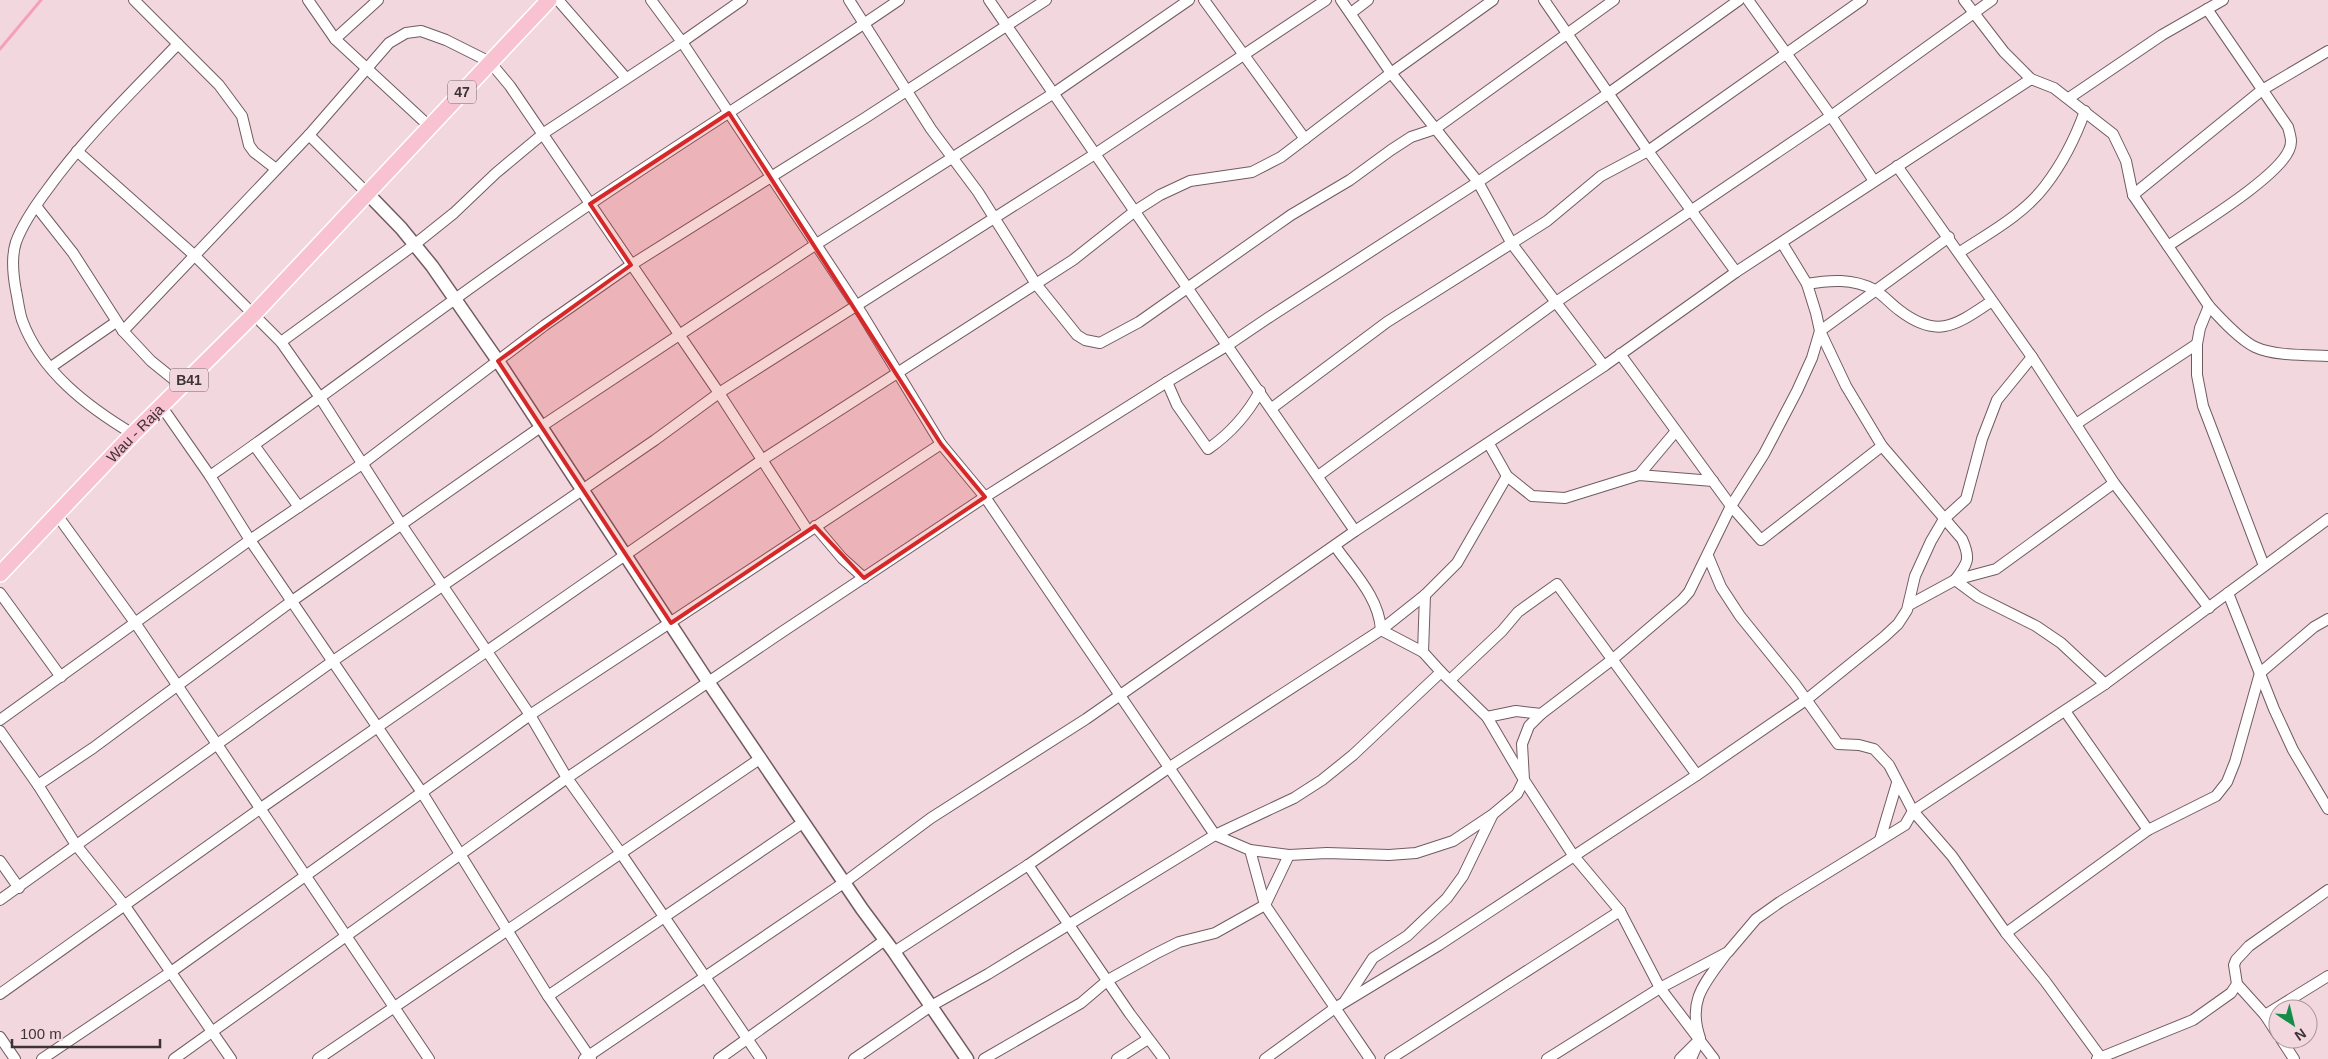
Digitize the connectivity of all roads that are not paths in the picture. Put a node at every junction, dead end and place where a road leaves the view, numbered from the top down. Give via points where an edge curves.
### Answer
1 (134, 0) edge
2 (308, 0) edge
3 (378, 0) edge
4 (651, 0) edge
5 (742, 0) edge
6 (849, 0) edge
7 (899, 0) edge
8 (989, 0) edge
9 (1046, 0) edge
10 (1189, 0) edge
11 (1204, 0) edge
12 (1326, 0) edge
13 (1341, 0) edge
14 (1368, 0) edge
15 (1493, 0) edge
16 (1544, 0) edge
17 (1614, 0) edge
18 (1738, 0) edge
19 (1748, 0) edge
20 (1862, 0) edge
21 (1964, 0) edge
22 (1992, 0) edge
23 (2223, 0) edge
24 (548, 1) edge
25 (2208, 9) junction
26 (1351, 13) junction
27 (1974, 13) junction
28 (864, 24) junction
29 (1006, 25) junction
30 (1568, 33) junction
31 (335, 39) junction
32 (682, 42) junction
33 (178, 44) junction
34 (2328, 51) edge
35 (1786, 54) junction
36 (1244, 55) junction
37 (490, 62) junction
38 (366, 67) junction
39 (1391, 73) junction
40 (626, 78) junction
41 (2031, 79) junction
42 (2262, 90) junction
43 (906, 92) junction
44 (1054, 93) junction
45 (1609, 93) junction
46 (2069, 98) junction
47 (2085, 111) junction
48 (729, 113) junction
49 (1831, 116) junction
50 (429, 126) junction
51 (1435, 129) junction
52 (544, 133) junction
53 (309, 135) junction
54 (1305, 139) junction
55 (77, 151) junction
56 (1648, 151) junction
57 (1096, 154) junction
58 (953, 157) junction
59 (1897, 166) junction
60 (276, 169) junction
61 (771, 176) junction
62 (1874, 181) junction
63 (1478, 182) junction
64 (372, 189) junction
65 (2133, 195) junction
66 (590, 204) junction
67 (36, 206) junction
68 (1135, 211) junction
69 (1692, 211) junction
70 (994, 217) junction
71 (1949, 237) junction
72 (1782, 243) junction
73 (815, 244) junction
74 (1512, 244) junction
75 (414, 245) junction
76 (2168, 246) junction
77 (1960, 252) junction
78 (194, 256) junction
79 (631, 265) junction
80 (1736, 272) junction
81 (1036, 284) junction
82 (1806, 284) junction
83 (1188, 288) junction
84 (1875, 290) junction
85 (454, 300) junction
86 (1992, 301) junction
87 (1556, 302) junction
88 (856, 306) junction
89 (2209, 306) junction
90 (253, 315) junction
91 (116, 322) junction
92 (123, 331) junction
93 (1820, 331) junction
94 (678, 335) junction
95 (281, 342) junction
96 (2197, 344) junction
97 (1228, 346) junction
98 (1620, 354) junction
99 (2328, 356) edge
100 (2032, 357) junction
101 (498, 361) junction
102 (1604, 366) junction
103 (51, 367) junction
104 (899, 373) junction
105 (1167, 382) junction
106 (182, 386) junction
107 (1260, 391) junction
108 (719, 393) junction
109 (321, 399) junction
110 (162, 407) junction
111 (1272, 408) junction
112 (2076, 424) junction
113 (542, 426) junction
114 (1676, 431) junction
115 (133, 434) junction
116 (942, 444) junction
117 (1489, 444) junction
118 (254, 445) junction
119 (1882, 446) junction
120 (762, 460) junction
121 (362, 464) junction
122 (1639, 475) junction
123 (210, 476) junction
124 (1318, 476) junction
125 (1507, 476) junction
126 (1713, 481) junction
127 (2114, 483) junction
128 (583, 489) junction
129 (985, 497) junction
130 (1731, 506) junction
131 (299, 508) junction
132 (57, 515) junction
133 (2328, 519) edge
134 (1944, 520) junction
135 (401, 524) junction
136 (811, 528) junction
137 (1355, 531) junction
138 (250, 540) junction
139 (1335, 546) junction
140 (626, 555) junction
141 (1708, 556) junction
142 (2264, 566) junction
143 (0, 574) edge
144 (864, 578) junction
145 (1955, 580) junction
146 (442, 586) junction
147 (0, 593) edge
148 (2228, 593) junction
149 (1425, 595) junction
150 (292, 601) junction
151 (1909, 605) junction
152 (2209, 608) junction
153 (2328, 618) edge
154 (671, 623) junction
155 (136, 624) junction
156 (1382, 630) junction
157 (486, 651) junction
158 (1423, 652) junction
159 (1612, 659) junction
160 (333, 661) junction
161 (1441, 672) junction
162 (2260, 674) junction
163 (61, 677) junction
164 (1450, 680) junction
165 (709, 683) junction
166 (2104, 684) junction
167 (177, 685) junction
168 (1121, 695) junction
169 (1806, 700) junction
170 (2065, 711) junction
171 (1541, 714) junction
172 (530, 715) junction
173 (1487, 717) junction
174 (0, 720) edge
175 (378, 729) junction
176 (0, 731) edge
177 (218, 745) junction
178 (760, 758) junction
179 (1170, 767) junction
180 (1697, 775) junction
181 (566, 778) junction
182 (1524, 780) junction
183 (1897, 782) junction
184 (38, 785) junction
185 (421, 791) junction
186 (261, 808) junction
187 (2328, 809) edge
188 (1913, 811) junction
189 (1492, 815) junction
190 (804, 822) junction
191 (2148, 830) junction
192 (1215, 835) junction
193 (1880, 840) junction
194 (76, 845) junction
195 (1250, 850) junction
196 (620, 852) junction
197 (461, 855) junction
198 (1289, 855) junction
199 (1574, 855) junction
200 (0, 862) edge
201 (1028, 865) junction
202 (306, 874) junction
203 (845, 882) junction
204 (19, 888) junction
205 (2328, 890) edge
206 (0, 900) edge
207 (1265, 905) junction
208 (125, 906) junction
209 (1620, 911) junction
210 (664, 916) junction
211 (1068, 923) junction
212 (507, 930) junction
213 (2006, 933) junction
214 (348, 936) junction
215 (885, 940) junction
216 (894, 952) junction
217 (1728, 952) junction
218 (171, 972) junction
219 (705, 976) junction
220 (2328, 976) edge
221 (1108, 980) junction
222 (2237, 984) junction
223 (1660, 988) junction
224 (0, 994) edge
225 (548, 996) junction
226 (1344, 1002) junction
227 (931, 1006) junction
228 (1335, 1008) junction
229 (394, 1009) junction
230 (2265, 1015) junction
231 (2268, 1020) edge
232 (213, 1031) junction
233 (0, 1037) edge
234 (1700, 1038) junction
235 (748, 1039) junction
236 (1148, 1039) junction
237 (588, 1058) edge
238 (2100, 1058) edge
239 (15, 1059) edge
240 (42, 1059) edge
241 (174, 1059) edge
242 (231, 1059) edge
243 (318, 1059) edge
244 (429, 1059) edge
245 (719, 1059) edge
246 (761, 1059) edge
247 (854, 1059) edge
248 (967, 1059) edge
249 (984, 1059) edge
250 (1117, 1059) edge
251 (1164, 1059) edge
252 (1265, 1059) edge
253 (1370, 1059) edge
254 (1390, 1059) edge
255 (1547, 1059) edge
256 (1680, 1059) edge
257 (1691, 1059) edge
258 (1714, 1059) edge

1 - 33 street
2 - 31 street
3 - 31 street
4 - 32 street
5 - 32 street
6 - 28 street
7 - 28 street
8 - 29 street
9 - 29 street
10 - 44 street
11 - 36 street
12 - 36 street
13 - 26 street
14 - 26 street
15 - 39 street
16 - 30 street
17 - 30 street
18 - 45 street
19 - 35 street
20 - 35 street
21 - 27 street
22 - 27 street
23 - 25 street
24 - 37 main road, 47
24 - 40 street
25 - 42 street
25 - 46 street via 2162,35
26 - 39 street
27 - 41 street via 2004,52
27 - 49 street
28 - 43 street
28 - 48 street
29 - 43 street
29 - 44 street
30 - 45 street
30 - 51 street
31 - 38 street
32 - 40 street
32 - 48 street
33 - 55 street
33 - 60 street via 219,85 242,116 249,145
34 - 42 street
35 - 49 street
35 - 56 street
36 - 54 street
36 - 57 street
37 - 38 street via 421,31 406,33 388,43
37 - 50 main road, 47
37 - 52 street
38 - 50 street
38 - 53 street
39 - 51 street
39 - 54 street
40 - 52 street
41 - 46 street
41 - 59 street
42 - 65 street
42 - 76 street via 2288,127 2292,139 2283,161 2266,178
43 - 58 street
43 - 61 street
44 - 57 street
44 - 58 street
45 - 56 street
45 - 63 street
46 - 47 street
47 - 65 street via 2113,134 2126,161
47 - 77 street via 2045,186 2024,207
48 - 61 street
48 - 66 street
49 - 62 street
49 - 69 street
50 - 64 main road, 47
51 - 63 street
51 - 83 street via 1411,137 1350,180 1291,215
52 - 66 street
52 - 75 street
53 - 60 street
53 - 64 street
54 - 68 street via 1281,157 1252,172 1190,181
55 - 67 street
55 - 78 street
56 - 69 street
56 - 74 street via 1601,176 1547,222
57 - 68 street
57 - 70 street
58 - 70 street
58 - 73 street
59 - 62 street
59 - 71 street
60 - 78 street
61 - 73 street
61 - 79 street
62 - 72 street
63 - 74 street
63 - 97 street
64 - 75 street
64 - 90 main road, Wau - Raja / B41
65 - 76 street
66 - 79 street
66 - 85 street
67 - 91 street via 73,253
67 - 103 street via 16,244 13,263 22,319 34,344
68 - 81 street via 1073,260
68 - 83 street
69 - 80 street
69 - 87 street
70 - 81 street
70 - 88 street
71 - 77 street
71 - 84 street
72 - 80 street
72 - 82 street
73 - 88 street
73 - 94 street
74 - 87 street
74 - 111 street via 1387,322
75 - 85 street
75 - 95 street
76 - 89 street
77 - 86 street
78 - 90 street
78 - 92 street
79 - 94 street
79 - 101 street
80 - 98 street
81 - 83 street via 1077,335 1100,343
81 - 104 street
82 - 84 street via 1834,280
82 - 93 street
83 - 97 street
84 - 86 street via 1899,311 1932,327 1962,321
84 - 93 street
85 - 101 street
85 - 109 street
86 - 100 street
87 - 102 street
87 - 124 street
88 - 104 street
88 - 108 street
89 - 96 street
89 - 99 street via 2255,347
90 - 95 street
90 - 106 main road, Wau - Raja / B41
91 - 92 street
91 - 103 street
92 - 106 street
93 - 119 street via 1846,386
93 - 130 street via 1797,391 1764,454
94 - 108 street
94 - 113 street
95 - 109 street
96 - 112 street
96 - 142 street via 2197,375 2203,406
97 - 105 street
97 - 107 street
98 - 102 street
98 - 114 street
100 - 112 street
100 - 134 street via 1989,416 1966,499
101 - 113 street
101 - 121 street
102 - 117 street
103 - 115 street via 70,390
104 - 116 street
104 - 120 street
105 - 107 street via 1177,405 1208,449 1240,423
105 - 129 street
106 - 110 main road, Wau - Raja / B41
107 - 111 street
108 - 120 street
108 - 128 street
109 - 118 street
109 - 121 street
110 - 115 main road, Wau - Raja / B41
110 - 123 street
111 - 124 street
112 - 127 street
113 - 128 street
113 - 135 street
114 - 122 street
114 - 126 street
115 - 132 main road, Wau - Raja / B41
116 - 129 street
116 - 136 street
117 - 125 street
117 - 137 street
118 - 123 street
118 - 131 street
119 - 130 street via 1761,540
119 - 134 street
120 - 136 street
120 - 140 street
121 - 131 street
121 - 135 street
122 - 125 street via 1565,498 1532,496
122 - 126 street
123 - 138 street
124 - 137 street
125 - 149 street via 1457,563
126 - 130 street
127 - 145 street via 1996,569
127 - 152 street
128 - 140 street
128 - 146 street
129 - 144 street
129 - 168 street
130 - 141 street
131 - 138 street
132 - 143 main road, Wau - Raja / B41
132 - 155 street
133 - 142 street
134 - 145 street via 1962,539 1968,558
134 - 151 street via 1915,576
135 - 146 street
135 - 150 street
136 - 144 street
136 - 154 street
137 - 139 street
138 - 150 street
138 - 155 street
139 - 156 street via 1376,606
139 - 168 street
140 - 154 street
140 - 157 street
141 - 159 street via 1682,600
141 - 169 street via 1721,586 1740,616
142 - 148 street
144 - 165 street
145 - 151 street
145 - 166 street via 1978,597 2036,626 2060,643
146 - 157 street
146 - 160 street
147 - 163 street
148 - 152 street
148 - 162 street
149 - 156 street
149 - 158 street
150 - 160 street
150 - 167 street
151 - 169 street via 1898,624 1884,637
152 - 166 street
153 - 162 street
154 - 165 street
154 - 172 street
155 - 163 street
155 - 167 street
156 - 158 street
156 - 179 street
157 - 172 street
157 - 175 street
158 - 161 street
159 - 164 street via 1557,584 1518,612
159 - 171 street
159 - 180 street
160 - 175 street
160 - 177 street
161 - 164 street
161 - 192 street via 1354,755 1322,780 1289,801
162 - 187 street via 2293,750
162 - 191 street via 2227,782 2216,796
163 - 174 street
164 - 173 street
165 - 178 street
165 - 181 street
166 - 170 street
167 - 177 street
167 - 184 street
168 - 179 street
168 - 203 street via 931,818
169 - 180 street
169 - 183 street via 1838,744 1874,749 1889,765
170 - 188 street
170 - 191 street
171 - 173 street via 1516,711
171 - 182 street via 1530,726 1522,744
172 - 181 street
172 - 185 street
173 - 182 street
175 - 185 street
175 - 186 street
176 - 184 street
177 - 186 street
177 - 194 street
178 - 190 street
178 - 196 street
179 - 192 street
179 - 201 street
180 - 199 street
181 - 196 street
181 - 197 street
182 - 189 street via 1517,794
182 - 199 street
183 - 188 street
183 - 193 street
184 - 194 street
185 - 197 street
185 - 202 street
186 - 202 street
186 - 208 street
188 - 193 street via 1905,825
188 - 213 street via 1952,856
189 - 198 street via 1453,841 1416,854
189 - 226 street via 1463,876 1447,898 1407,936 1373,958
190 - 203 street
190 - 210 street
191 - 213 street
192 - 195 street
192 - 211 street
193 - 217 street via 1756,919
194 - 204 street
194 - 208 street
195 - 198 street
195 - 207 street
196 - 210 street
196 - 212 street
197 - 212 street
197 - 214 street
198 - 207 street
199 - 209 street
199 - 226 street via 1446,940
200 - 204 street
201 - 211 street
201 - 216 street
202 - 214 street
202 - 218 street
203 - 215 street
203 - 219 street
204 - 206 street
205 - 222 street via 2249,946 2234,965
207 - 221 street via 1215,933 1179,942
207 - 228 street
208 - 218 street
208 - 224 street
209 - 223 street
209 - 254 street
210 - 219 street
210 - 225 street
211 - 221 street
211 - 227 street
212 - 225 street
212 - 229 street
213 - 238 street via 2051,988
214 - 229 street
214 - 232 street
215 - 216 street
215 - 235 street
216 - 227 street
217 - 223 street
217 - 234 street via 1708,978 1695,1004 1694,1022
218 - 232 street
218 - 240 street
219 - 235 street
219 - 237 street
220 - 230 street
221 - 236 street
221 - 249 street via 1081,1003
222 - 230 street
222 - 238 street via 2231,993 2193,1020
223 - 234 street
223 - 255 street
225 - 237 street
226 - 228 street
227 - 247 street
227 - 248 street
228 - 252 street
228 - 253 street
229 - 243 street
229 - 244 street
230 - 231 street
232 - 241 street
232 - 242 street
233 - 239 street
234 - 256 street
234 - 257 street
234 - 258 street
235 - 245 street
235 - 246 street
236 - 250 street
236 - 251 street

